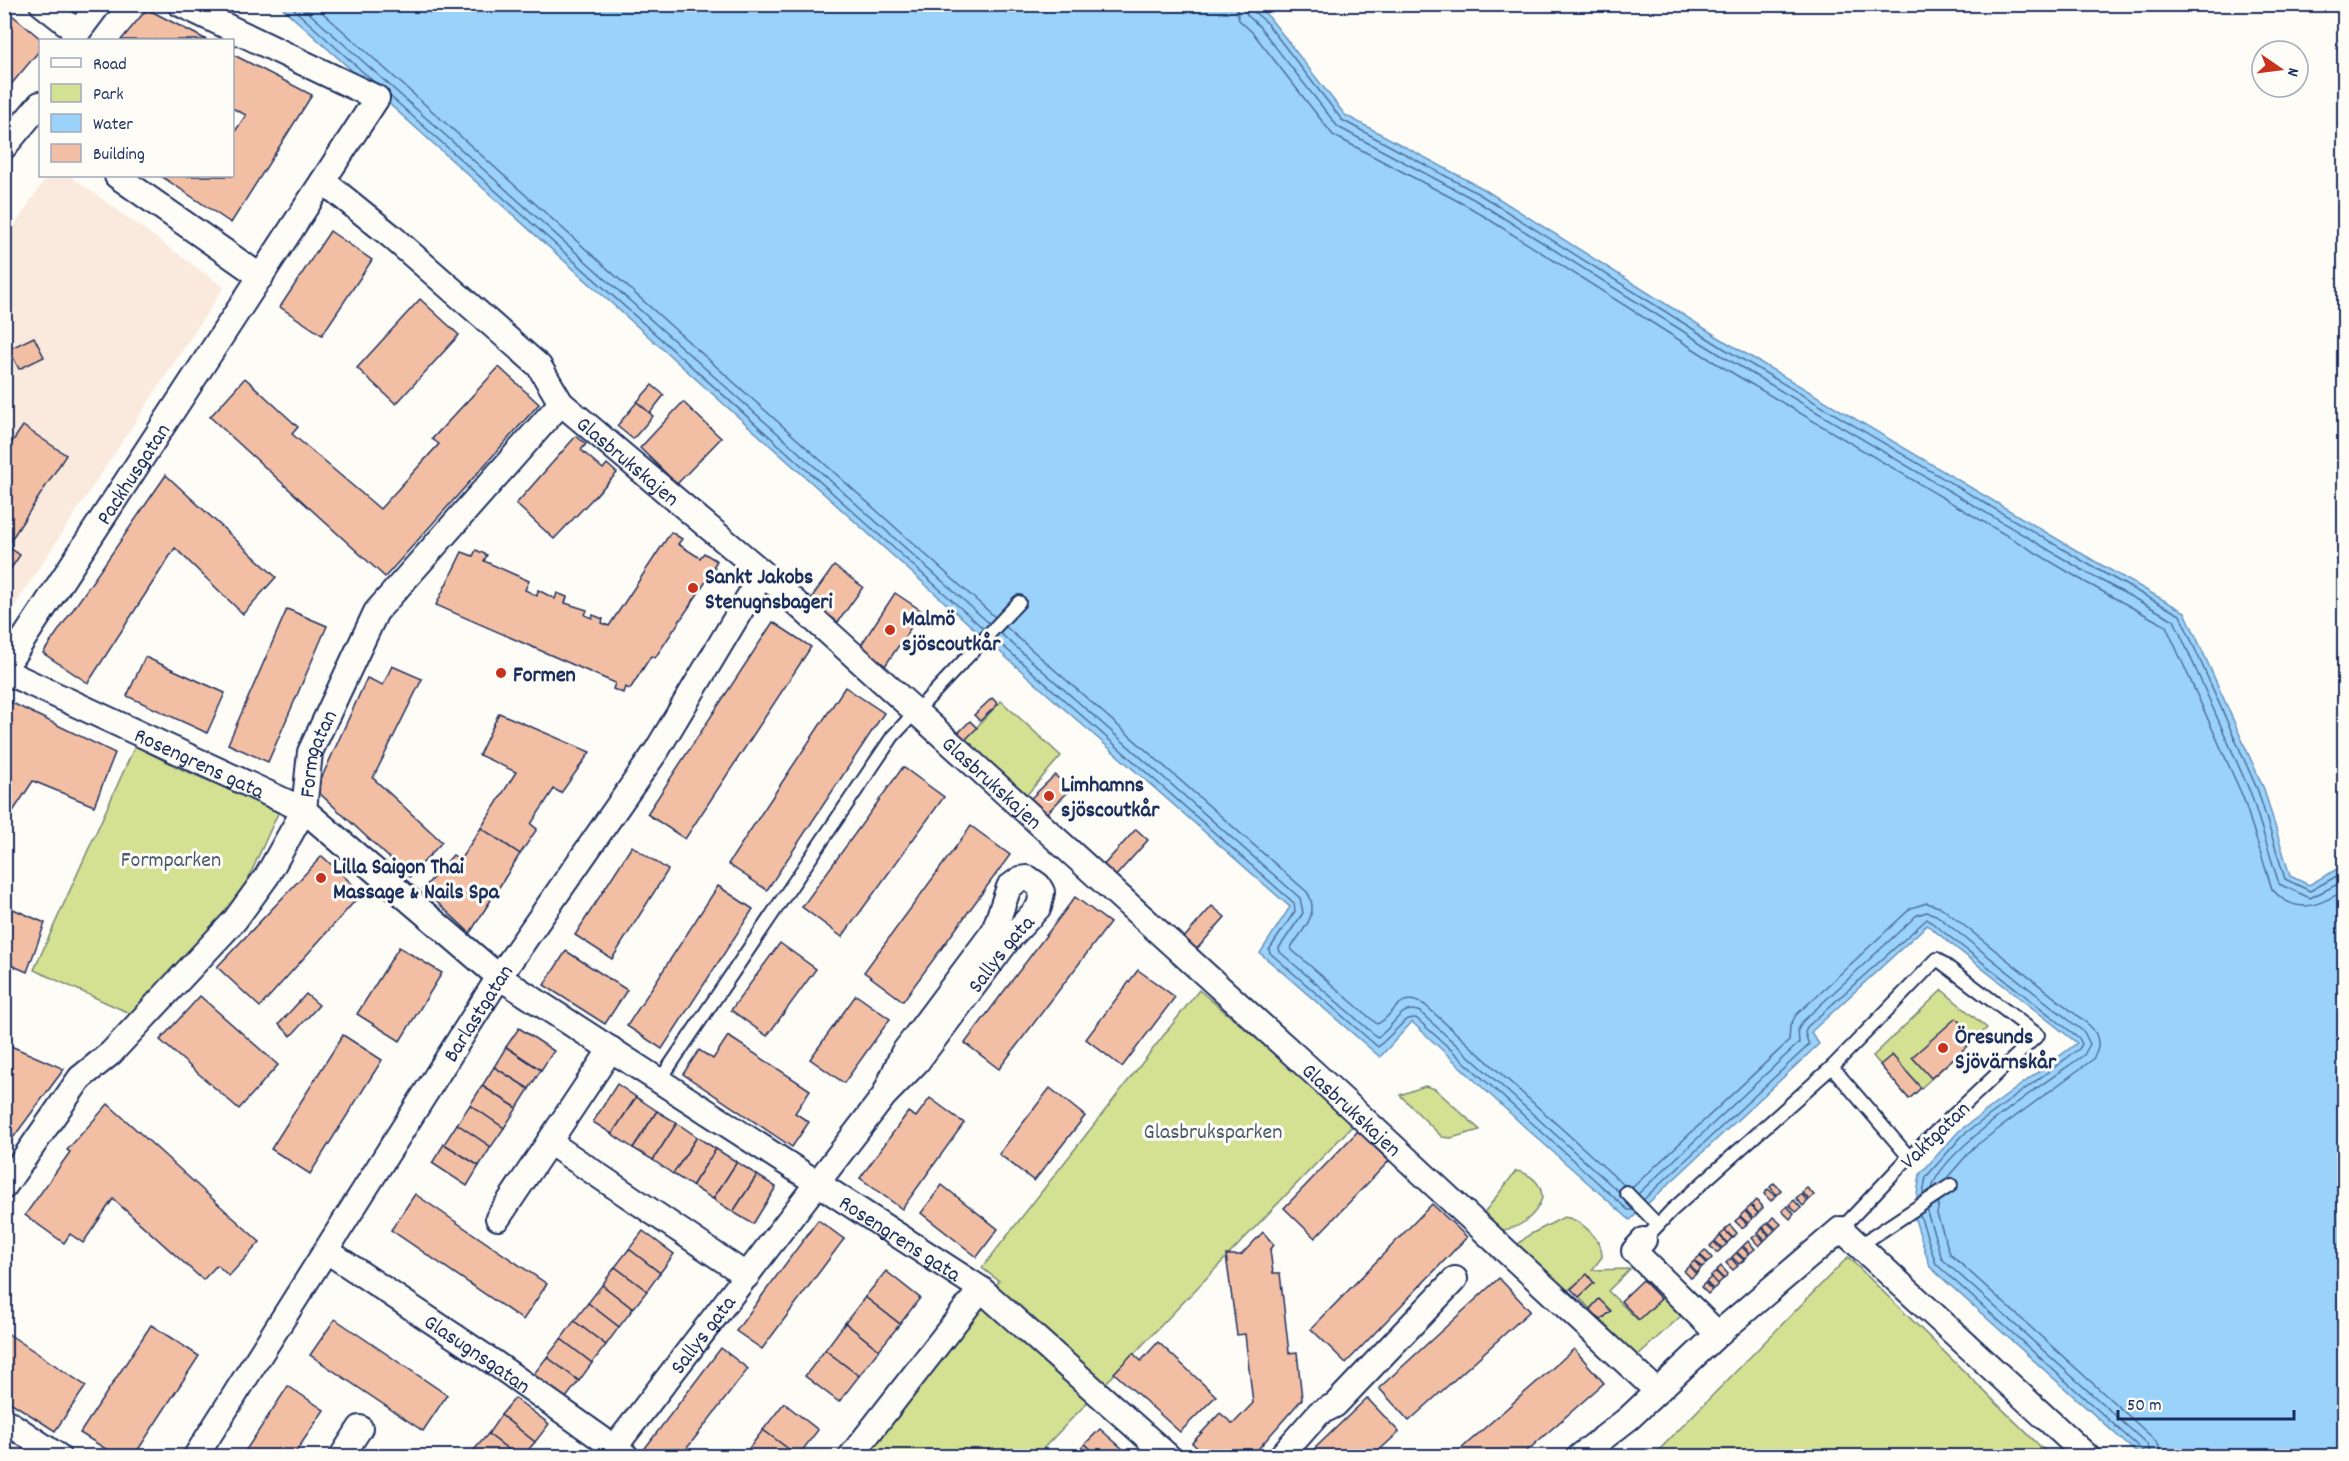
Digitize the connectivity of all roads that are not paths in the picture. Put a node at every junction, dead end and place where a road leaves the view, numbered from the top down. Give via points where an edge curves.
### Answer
1 (42, 4) edge
2 (99, 4) edge
3 (180, 4) edge
4 (76, 38) edge
5 (38, 114) edge
6 (4, 147) edge
7 (118, 177) edge
8 (323, 181) junction
9 (261, 277) junction
10 (561, 403) junction
11 (763, 573) junction
12 (1019, 602) dead end
13 (4, 670) edge
14 (916, 712) junction
15 (304, 810) junction
16 (499, 977) junction
17 (611, 1049) junction
18 (1832, 1067) junction
19 (660, 1080) junction
20 (884, 1096) junction
21 (549, 1142) junction
22 (1909, 1157) junction
23 (819, 1182) junction
24 (1951, 1185) dead end
25 (4, 1187) edge
26 (1626, 1192) dead end
27 (498, 1218) dead end
28 (1841, 1229) junction
29 (1651, 1233) junction
30 (1859, 1246) junction
31 (327, 1251) junction
32 (747, 1276) junction
33 (1455, 1279) dead end
34 (981, 1289) junction
35 (1718, 1334) junction
36 (1658, 1391) junction
37 (4, 1420) edge
38 (360, 1428) dead end
39 (616, 1454) edge
40 (58, 1456) edge
41 (196, 1456) edge
42 (342, 1456) edge
43 (851, 1456) edge
44 (1168, 1456) edge
45 (1281, 1456) edge
46 (1580, 1456) edge
47 (2087, 1456) edge

1 - 4 street via 62,17
2 - 4 street
3 - 8 street, Packhusgatan via 377,98
5 - 6 street
7 - 9 street
8 - 9 street, Packhusgatan
8 - 10 street, Glasbrukskajen via 539,366
9 - 13 street, Packhusgatan
10 - 11 street, Glasbrukskajen
10 - 15 street, Formgatan via 376,612 310,752
11 - 14 street, Glasbrukskajen
11 - 16 street, Barlastgatan via 657,750
12 - 14 lane
13 - 15 street, Rosengrens gata
14 - 19 lane via 893,736
14 - 36 street, Glasbrukskajen
15 - 16 street, Rosengrens gata
15 - 25 street, Formgatan via 267,876 235,920 111,1053 80,1078
16 - 17 street, Rosengrens gata
16 - 31 street, Barlastgatan
17 - 19 street, Rosengrens gata
17 - 21 street
18 - 22 lane
18 - 22 lane, Vaktgatan via 1937,959 2038,1035
18 - 29 lane
19 - 23 street, Rosengrens gata
20 - 20 street, Sallys gata via 918,1062 1008,940 1040,907 1042,892 1028,878 1009,887 994,931 903,1053
20 - 23 street, Sallys gata
21 - 27 street
21 - 32 street
22 - 28 lane, Vaktgatan
23 - 32 street, Sallys gata
23 - 34 street, Rosengrens gata
24 - 30 lane
26 - 29 lane
28 - 30 street
28 - 35 street, Vaktgatan
29 - 35 street via 1634,1251
30 - 47 street
31 - 39 street, Glasugnsgatan via 496,1364
31 - 41 street, Barlastgatan
32 - 39 street, Sallys gata
33 - 45 street via 1335,1405 1319,1413
34 - 43 street
34 - 44 street, Rosengrens gata
35 - 36 street, Vaktgatan
36 - 46 street, Vaktgatan
37 - 40 street
38 - 42 street

